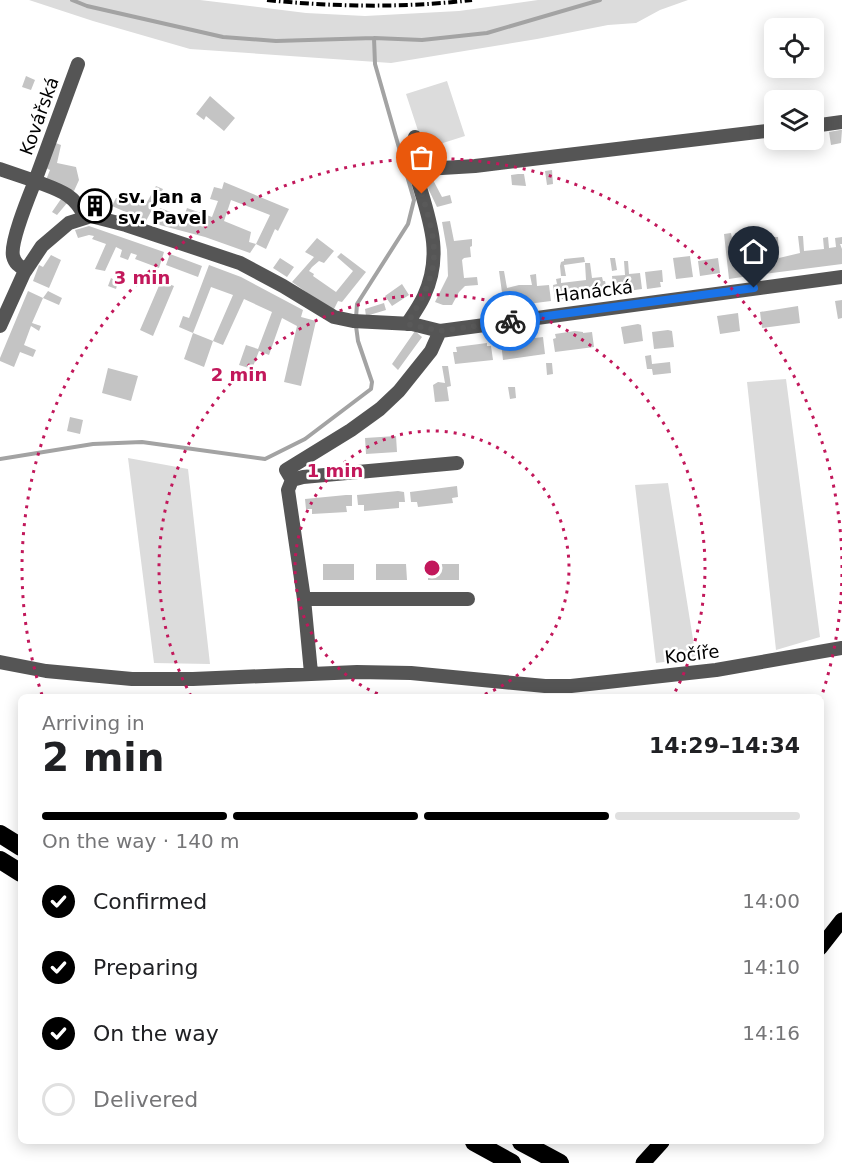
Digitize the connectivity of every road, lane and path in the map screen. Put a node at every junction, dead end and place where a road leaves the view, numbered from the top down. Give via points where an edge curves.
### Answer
1 (78, 64) dead end
2 (842, 122) edge
3 (824, 124) edge
4 (764, 131) edge
5 (415, 137) dead end
6 (0, 169) edge
7 (425, 169) junction
8 (35, 181) junction
9 (85, 217) junction
10 (26, 270) junction
11 (842, 277) edge
12 (407, 324) junction
13 (0, 326) edge
14 (440, 331) junction
15 (457, 463) dead end
16 (292, 480) junction
17 (304, 598) junction
18 (468, 599) dead end
19 (842, 648) edge
20 (0, 662) edge
21 (311, 673) junction
22 (0, 834) edge
23 (18, 845) edge
24 (0, 860) edge
25 (18, 871) edge
26 (842, 920) edge
27 (824, 943) edge
28 (478, 1144) edge
29 (525, 1144) edge
30 (660, 1144) edge
31 (512, 1163) edge
32 (560, 1163) edge
33 (643, 1163) edge

1 - 8 street, Kovářská
2 - 3 street
4 - 7 street
5 - 7 street
6 - 8 street, Kovářská
7 - 12 street via 418,181 435,254 424,296
8 - 9 street, Kovářská via 71,196
8 - 10 street via 12,253 17,265
9 - 10 street via 69,223 47,240
9 - 12 street, Hanácká via 126,225 240,263 328,315
10 - 13 street
11 - 14 street, Hanácká
12 - 14 street, Hanácká
14 - 16 street via 431,351 399,391 367,419 286,470
15 - 16 street
16 - 17 street via 288,490
17 - 18 street
17 - 21 street
19 - 21 street, Kočíře via 716,670 572,686 411,673
20 - 21 street, Kočíře via 46,671 132,679
22 - 23 highway
24 - 25 highway
26 - 27 main road
28 - 31 highway
29 - 32 highway
30 - 33 main road

